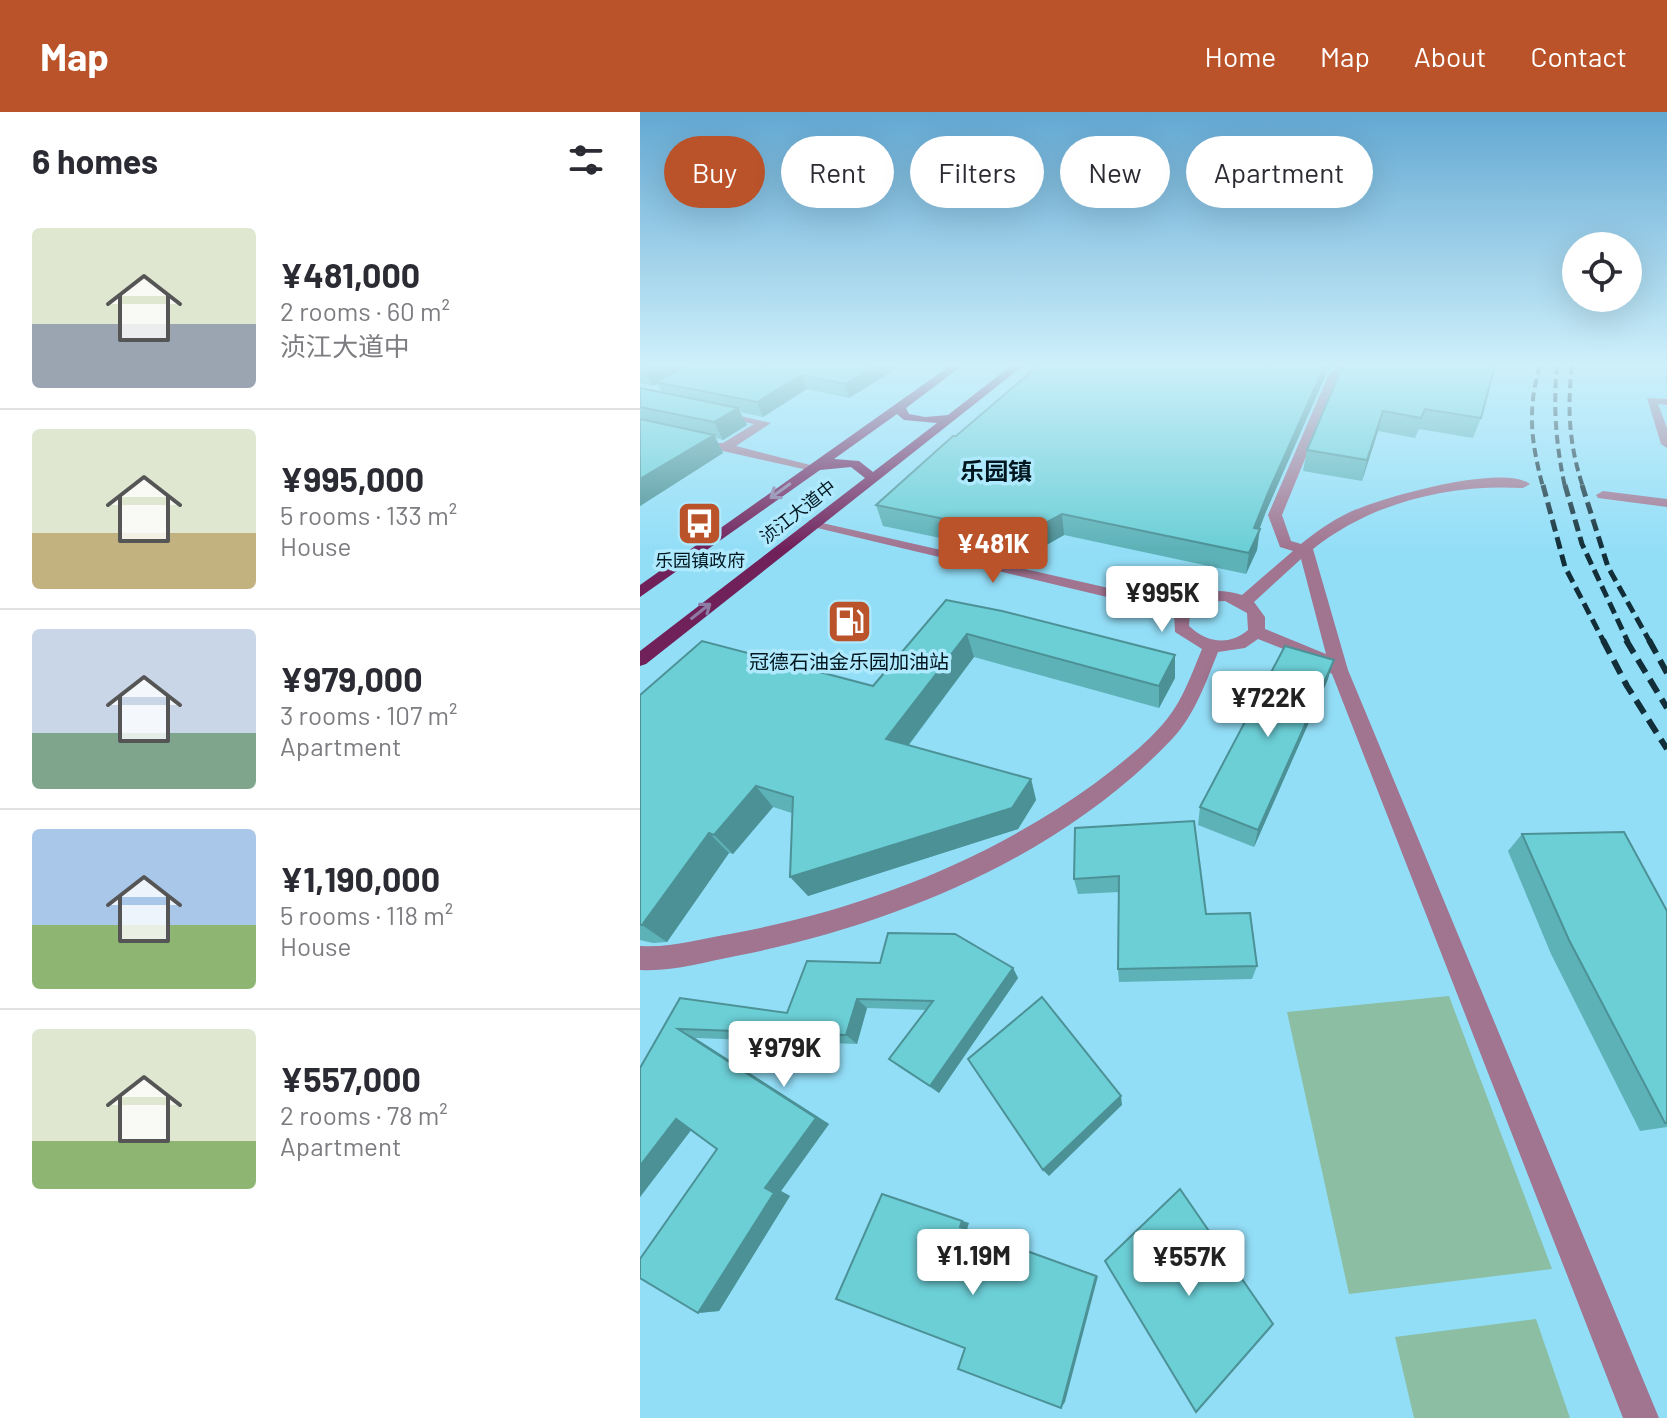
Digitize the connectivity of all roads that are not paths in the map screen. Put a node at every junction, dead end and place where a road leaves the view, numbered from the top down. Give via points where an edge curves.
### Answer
1 (760, 426) edge
2 (870, 426) edge
3 (940, 426) edge
4 (1312, 426) edge
5 (711, 444) edge
6 (726, 447) junction
7 (812, 467) junction
8 (871, 478) junction
9 (1523, 484) dead end
10 (1603, 495) dead end
11 (1667, 503) edge
12 (814, 523) junction
13 (1306, 550) junction
14 (640, 592) edge
15 (1244, 602) junction
16 (1182, 610) junction
17 (1256, 632) junction
18 (1212, 646) junction
19 (640, 660) edge
20 (1339, 670) junction
21 (640, 958) edge
22 (1641, 1418) edge

1 - 6 street
2 - 7 main road, 浈江大道中
3 - 8 main road, 浈江大道中
4 - 13 street via 1275,515 1285,544
5 - 6 street
6 - 7 street
7 - 8 main road via 854,462
7 -> 14 main road, 浈江大道中
8 - 12 main road, 浈江大道中
9 - 13 street via 1462,484 1377,507 1334,526
10 - 11 street
12 - 16 street
19 -> 12 main road, 浈江大道中
13 - 15 street
13 - 20 street
15 - 16 street via 1209,596
15 - 17 street via 1258,616
16 - 18 street via 1181,628 1198,643
17 - 18 street via 1240,644
17 - 20 street
18 - 21 street via 1169,731 1078,808 1018,844 906,897 849,915 732,946
20 - 22 street

